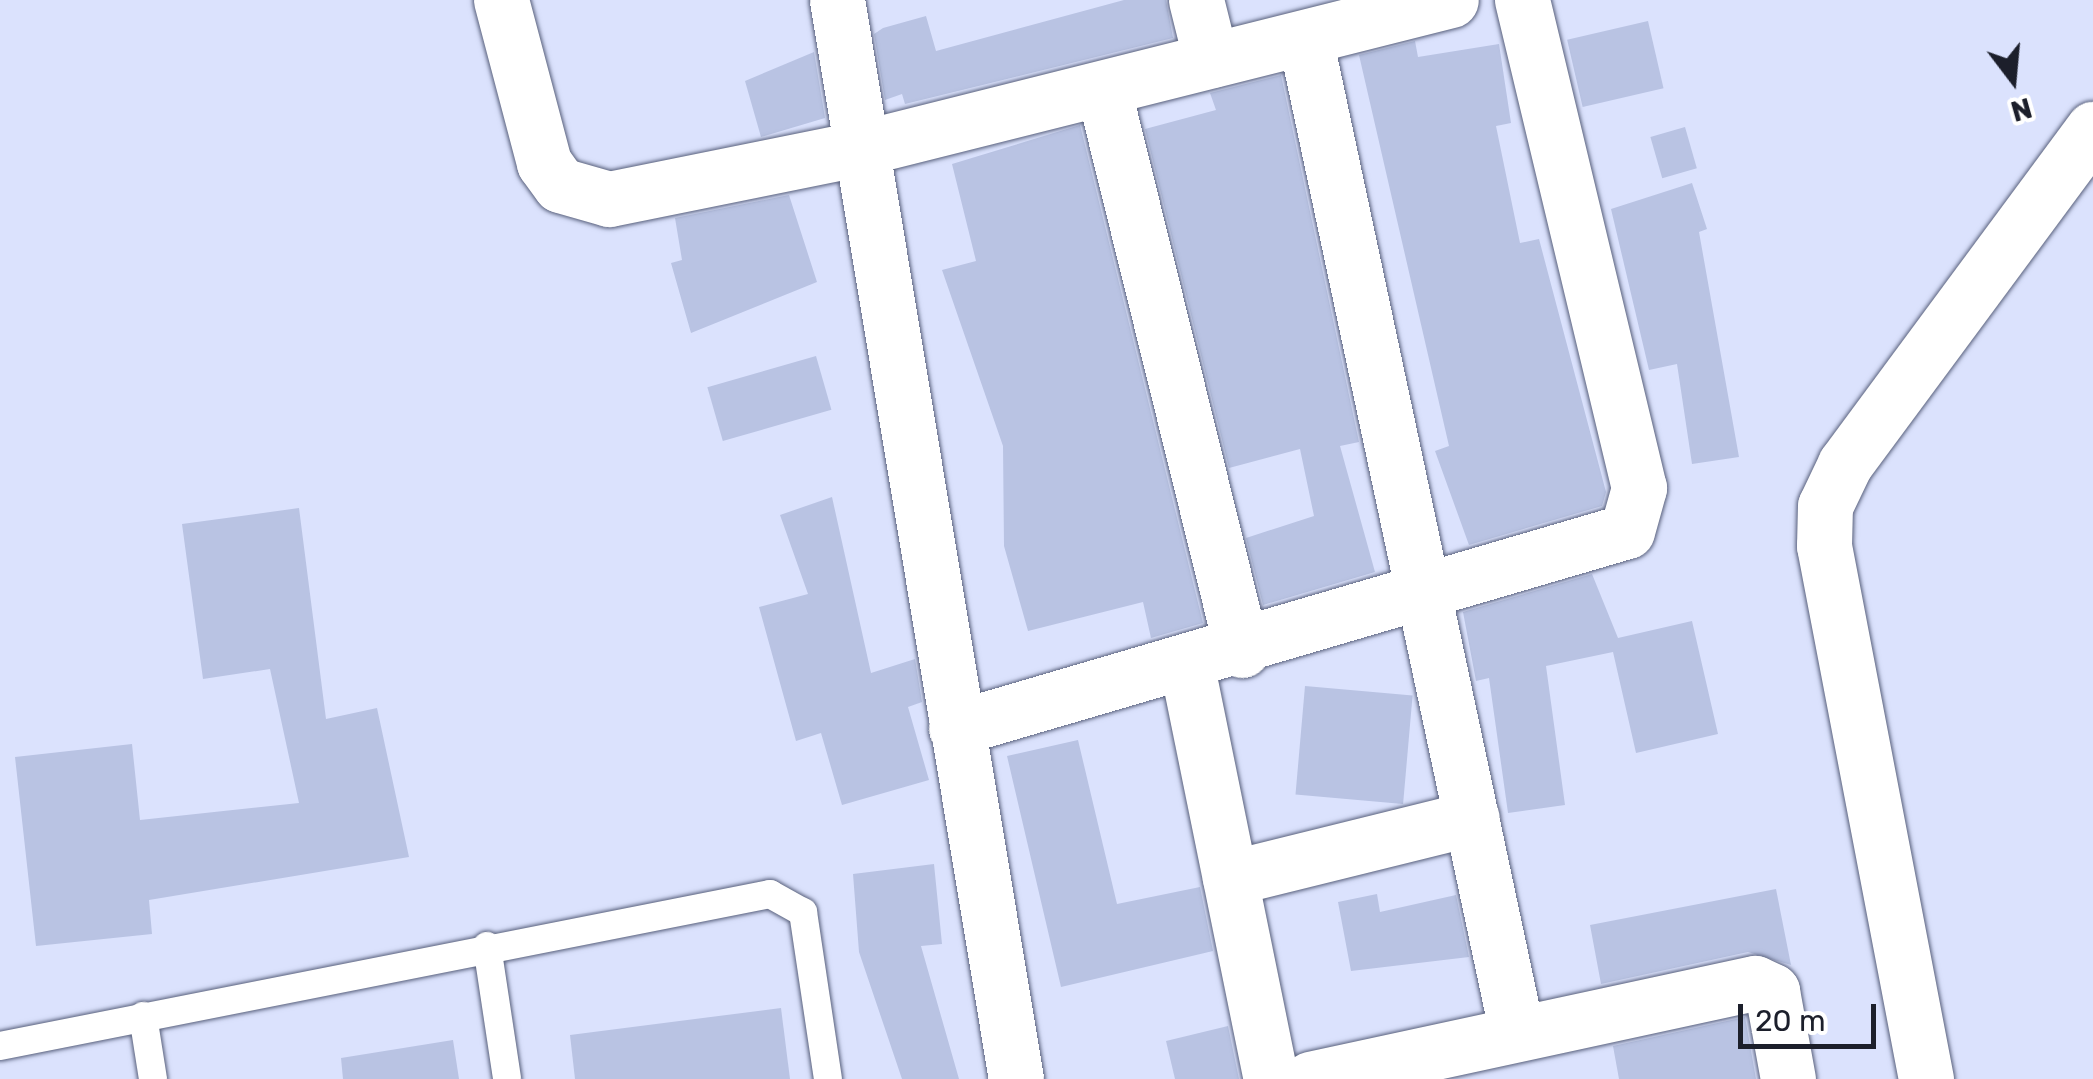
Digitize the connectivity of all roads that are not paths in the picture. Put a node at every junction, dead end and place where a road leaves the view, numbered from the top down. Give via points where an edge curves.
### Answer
1 (501, 0) edge
2 (836, 0) edge
3 (1196, 0) edge
4 (1451, 0) edge
5 (1522, 0) edge
6 (1305, 38) junction
7 (1211, 60) junction
8 (1103, 88) junction
9 (2093, 129) edge
10 (862, 148) junction
11 (1425, 594) junction
12 (1242, 650) junction
13 (1187, 667) junction
14 (956, 728) junction
15 (1472, 818) junction
16 (1230, 878) junction
17 (486, 946) junction
18 (144, 1016) junction
19 (1517, 1034) junction
20 (0, 1046) edge
21 (153, 1079) edge
22 (507, 1079) edge
23 (828, 1079) edge
24 (1016, 1079) edge
25 (1270, 1079) edge
26 (1310, 1079) edge
27 (1788, 1079) edge
28 (1926, 1079) edge

1 - 10 street via 544,162 584,196 638,198
2 - 10 street
3 - 7 street
4 - 6 street
5 - 11 street via 1639,510 1608,538
6 - 7 street
6 - 11 street
7 - 8 street
8 - 10 street
8 - 12 street
9 - 28 street via 1845,464 1825,506 1824,546
10 - 14 street
11 - 12 street
11 - 15 street
12 - 13 street
13 - 14 street
13 - 16 street
14 - 24 street
15 - 16 street
15 - 19 street
16 - 25 street
17 - 18 lane
17 - 22 lane
17 - 23 lane via 770,894 790,901 803,912
18 - 20 lane
18 - 21 lane
19 - 26 street
19 - 27 street via 1766,985

